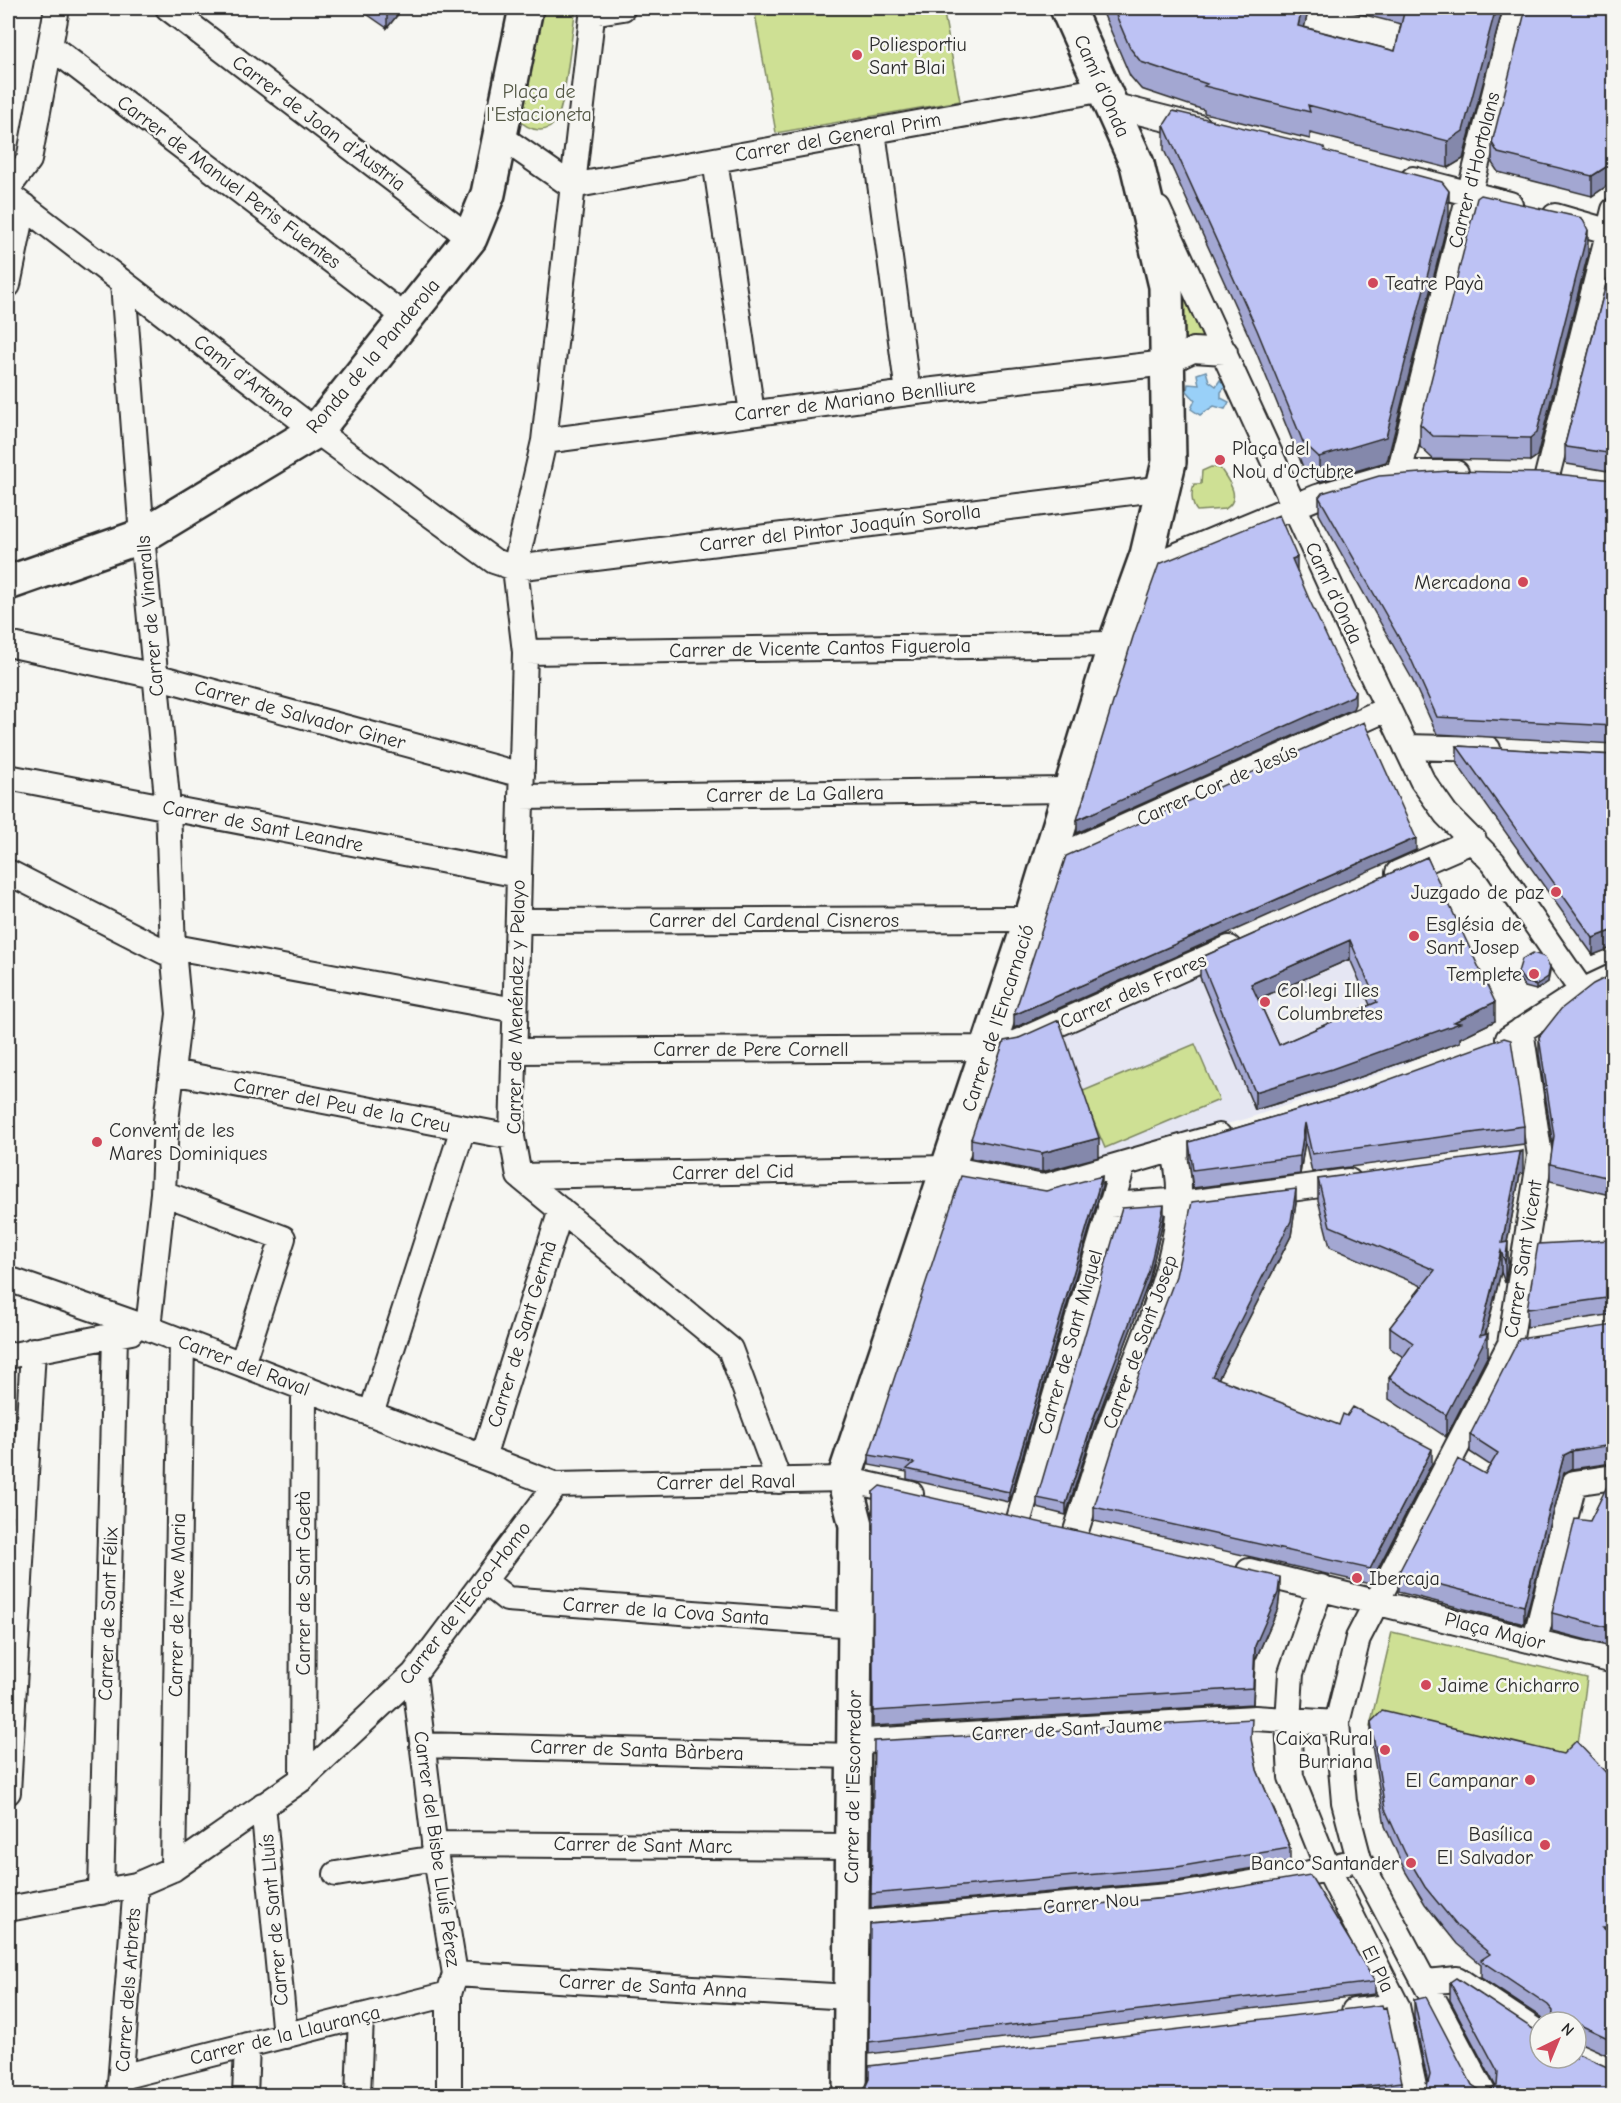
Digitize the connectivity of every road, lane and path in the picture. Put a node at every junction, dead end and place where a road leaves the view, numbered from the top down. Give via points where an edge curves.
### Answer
1 (57, 8) edge
2 (168, 8) edge
3 (526, 8) edge
4 (623, 8) edge
5 (1067, 8) edge
6 (1515, 8) edge
7 (593, 10) edge
8 (50, 46) junction
9 (1107, 97) junction
10 (873, 131) junction
11 (1220, 132) edge
12 (500, 136) junction
13 (716, 160) junction
14 (1137, 164) junction
15 (1390, 173) edge
16 (572, 186) junction
17 (8, 188) edge
18 (1468, 192) junction
19 (16, 200) edge
20 (1612, 225) edge
21 (470, 238) junction
22 (123, 283) junction
23 (8, 285) edge
24 (408, 319) junction
25 (1225, 352) junction
26 (1166, 363) junction
27 (908, 393) junction
28 (752, 413) junction
29 (316, 431) junction
30 (544, 441) junction
31 (1399, 472) junction
32 (1476, 473) edge
33 (1546, 477) edge
34 (1164, 488) junction
35 (1294, 507) junction
36 (142, 536) junction
37 (1147, 555) junction
38 (516, 568) junction
39 (8, 583) edge
40 (8, 644) edge
41 (1115, 644) junction
42 (525, 652) junction
43 (155, 676) junction
44 (1388, 709) junction
45 (1406, 747) junction
46 (1506, 750) edge
47 (8, 777) edge
48 (521, 786) junction
49 (1069, 790) junction
50 (168, 808) junction
51 (1473, 840) junction
52 (1047, 862) junction
53 (8, 875) edge
54 (519, 875) junction
55 (1374, 883) edge
56 (1030, 919) junction
57 (518, 921) junction
58 (1253, 937) edge
59 (172, 950) junction
60 (1612, 981) edge
61 (1582, 991) junction
62 (515, 1010) junction
63 (1521, 1030) junction
64 (988, 1047) junction
65 (1487, 1047) edge
66 (514, 1051) junction
67 (172, 1072) junction
68 (463, 1128) junction
69 (1238, 1130) edge
70 (512, 1137) junction
71 (1173, 1150) junction
72 (1123, 1166) junction
73 (948, 1168) junction
74 (519, 1176) junction
75 (1376, 1177) edge
76 (163, 1193) junction
77 (1180, 1204) junction
78 (1110, 1205) junction
79 (561, 1210) junction
80 (8, 1279) edge
81 (148, 1328) junction
82 (115, 1336) junction
83 (182, 1341) junction
84 (33, 1350) junction
85 (8, 1356) edge
86 (242, 1364) junction
87 (304, 1388) junction
88 (371, 1414) junction
89 (483, 1457) junction
90 (1614, 1477) edge
91 (844, 1479) junction
92 (779, 1481) junction
93 (556, 1485) junction
94 (927, 1498) edge
95 (1047, 1525) joint
96 (1230, 1567) edge
97 (484, 1581) junction
98 (1321, 1587) junction
99 (1375, 1602) junction
100 (855, 1625) junction
101 (1535, 1640) junction
102 (1614, 1661) edge
103 (414, 1674) junction
104 (1288, 1722) junction
105 (1336, 1723) junction
106 (422, 1744) junction
107 (853, 1756) junction
108 (302, 1779) junction
109 (8, 1792) edge
110 (263, 1805) junction
111 (852, 1847) junction
112 (435, 1851) junction
113 (1359, 1858) junction
114 (173, 1869) junction
115 (1328, 1869) junction
116 (336, 1874) dead end
117 (136, 1885) junction
118 (100, 1892) junction
119 (8, 1909) edge
120 (851, 1924) junction
121 (1426, 1983) junction
122 (452, 1984) junction
123 (850, 1997) junction
124 (1396, 2006) junction
125 (1337, 2013) edge
126 (361, 2016) junction
127 (1528, 2026) edge
128 (285, 2036) junction
129 (247, 2045) junction
130 (859, 2078) edge
131 (120, 2086) edge
132 (245, 2096) edge
133 (358, 2096) edge
134 (449, 2096) edge
135 (1416, 2096) edge
136 (1485, 2096) edge

1 - 8 street
2 - 21 street, Carrer de Joan d'Àustria
3 - 12 street
4 - 7 street
5 - 9 street, Camí d'Onda
6 - 18 street, Carrer d'Hortolans
7 - 16 street
8 - 17 street via 29,159
8 - 24 street, Carrer de Manuel Peris Fuentes
9 - 10 street, Carrer del General Prim
9 - 11 street
9 - 14 street, Camí d'Onda
10 - 13 street, Carrer del General Prim
10 - 27 street
12 - 16 street
12 - 21 street, Ronda de la Panderola via 488,194
13 - 16 street, Carrer del General Prim
13 - 28 street
14 - 25 street, Camí d'Onda
14 - 26 street, Camí d'Onda via 1166,286
15 - 18 street
16 - 30 street, Carrer de Menéndez y Pelayo
18 - 20 street
18 - 31 street, Carrer d'Hortolans
19 - 22 street, Camí d'Artana
19 - 23 street
20 - 33 street
21 - 24 street, Ronda de la Panderola
22 - 29 street, Camí d'Artana
22 - 36 street, Carrer de Vinaralls
24 - 29 street, Ronda de la Panderola
25 - 26 street via 1193,350
25 - 35 street, Camí d'Onda
26 - 27 street, Carrer de Mariano Benlliure
26 - 34 street via 1170,433
27 - 28 street, Carrer de Mariano Benlliure
28 - 30 street, Carrer de Mariano Benlliure
29 - 36 street, Ronda de la Panderola
29 - 38 street, Camí d'Artana via 494,561
30 - 38 street, Carrer de Menéndez y Pelayo
31 - 32 street
31 - 35 street
34 - 37 street
34 - 38 street, Carrer del Pintor Joaquín Sorolla
35 - 37 street via 1158,563
35 - 44 street, Camí d'Onda
36 - 39 street, Ronda de la Panderola
36 - 43 street, Carrer de Vinaralls
37 - 41 street, Carrer de l'Encarnació
38 - 42 street, Carrer de Menéndez y Pelayo
40 - 43 street, Carrer de Salvador Giner
41 - 42 street, Carrer de Vicente Cantos Figuerola
41 - 49 street, Carrer de l'Encarnació
42 - 48 street, Carrer de Menéndez y Pelayo
43 - 48 street, Carrer de Salvador Giner
43 - 50 street, Carrer de Vinaralls
44 - 45 street, Camí d'Onda
44 - 52 street, Carrer Cor de Jesús
45 - 46 street
45 - 51 street, Camí d'Onda via 1422,780 1446,814
47 - 50 street, Carrer de Sant Leandre
48 - 49 street, Carrer de La Gallera
48 - 54 street, Carrer de Menéndez y Pelayo
49 - 52 street, Carrer de l'Encarnació
50 - 54 street, Carrer de Sant Leandre
50 - 59 street, Carrer de Vinaralls
51 - 55 street
51 - 61 street, Camí d'Onda via 1493,862
52 - 56 street, Carrer de l'Encarnació
53 - 59 street via 165,952
54 - 57 street, Carrer de Menéndez y Pelayo
56 - 57 street, Carrer del Cardenal Cisneros
56 - 64 street, Carrer de l'Encarnació
57 - 62 street, Carrer de Menéndez y Pelayo
58 - 64 street, Carrer dels Frares via 1013,1044
59 - 62 street via 180,948
59 - 67 street, Carrer de Vinaralls via 179,1014
60 - 61 street
61 - 63 street
62 - 66 street, Carrer de Menéndez y Pelayo
63 - 65 street
63 - 99 street, Carrer Sant Vicent via 1528,1157 1522,1342
64 - 66 street, Carrer de Pere Cornell
64 - 73 street, Carrer de l'Encarnació
66 - 70 street, Carrer de Menéndez y Pelayo
67 - 68 street, Carrer del Peu de la Creu
67 - 76 street, Carrer de Vinaralls
68 - 70 street, Carrer del Peu de la Creu
68 - 88 street
69 - 71 street, Carrer del Cid
70 - 74 street, Carrer de Menéndez y Pelayo
71 - 72 street, Carrer del Cid
71 - 77 street, Carrer de Sant Josep
72 - 73 street, Carrer del Cid via 1043,1187
72 - 78 street, Carrer de Sant Miquel
73 - 74 street, Carrer del Cid
73 - 91 street, Carrer de l'Encarnació
74 - 79 street
75 - 77 street
76 - 81 street, Carrer de Vinaralls
76 - 86 street via 282,1238
77 - 78 street via 1171,1201
77 - 95 street, Carrer de Sant Josep via 1172,1257 1110,1425
78 - 95 street, Carrer de Sant Miquel
79 - 89 street, Carrer de Sant Germà
79 - 92 street via 730,1350
80 - 81 street, Carrer del Raval
81 - 82 street
81 - 83 street, Carrer del Raval
82 - 84 street
82 - 118 street, Carrer de Sant Félix
83 - 86 street, Carrer del Raval
83 - 114 street, Carrer de l'Ave Maria
84 - 85 street
84 - 109 street
86 - 87 street, Carrer del Raval
87 - 88 street, Carrer del Raval
87 - 108 street, Carrer de Sant Gaetà
88 - 89 street, Carrer del Raval
89 - 93 street, Carrer del Raval
90 - 101 street via 1574,1483
91 - 92 street, Carrer del Raval
91 - 94 street, Carrer del Raval
91 - 100 street, Carrer de l'Escorredor via 856,1525
92 - 93 street, Carrer del Raval
93 - 97 street, Carrer de l'Ecco-Homo
96 - 98 street
97 - 100 street, Carrer de la Cova Santa via 507,1599
97 - 103 street, Carrer de l'Ecco-Homo
98 - 99 street
98 - 104 street, El Pla via 1291,1673
99 - 101 street, Plaça Major
99 - 105 street, El Pla via 1358,1638
100 - 107 street, Carrer de l'Escorredor
101 - 102 street, Plaça Major
103 - 106 street, Carrer del Bisbe Lluís Pérez
103 - 108 street, Carrer de l'Ecco-Homo
104 - 105 street
104 - 107 street, Carrer de Sant Jaume via 1256,1718 866,1741
104 - 115 street, El Pla via 1291,1777
105 - 113 street, El Pla via 1344,1802
106 - 107 street, Carrer de Santa Bàrbera
106 - 112 street, Carrer del Bisbe Lluís Pérez
107 - 111 street, Carrer de l'Escorredor
108 - 110 street, Carrer de l'Ecco-Homo
110 - 114 street, Carrer de l'Ecco-Homo
110 - 128 street, Carrer de Sant Lluís
111 - 112 street, Carrer de Sant Marc
111 - 120 street, Carrer de l'Escorredor
112 - 116 street, Carrer de Sant Marc
112 - 122 street, Carrer del Bisbe Lluís Pérez
113 - 115 street
113 - 121 street, El Pla
114 - 117 street, Carrer de l'Ecco-Homo
115 - 120 street, Carrer Nou via 1179,1894
115 - 124 street, El Pla
117 - 118 street, Carrer de l'Ecco-Homo
117 - 131 street, Carrer dels Arbrets
118 - 119 street, Carrer de l'Ecco-Homo
120 - 123 street, Carrer de l'Escorredor
121 - 124 street, El Pla
121 - 127 street via 1457,1979
121 - 136 street
122 - 123 street, Carrer de Santa Anna
122 - 126 street, Carrer de la Llaurança
122 - 134 street, Carrer del Bisbe Lluís Pérez
123 - 130 street, Carrer de l'Escorredor
124 - 125 street
124 - 135 street
126 - 128 street, Carrer de la Llaurança
126 - 133 street
128 - 129 street, Carrer de la Llaurança
129 - 131 street, Carrer de la Llaurança
129 - 132 street

